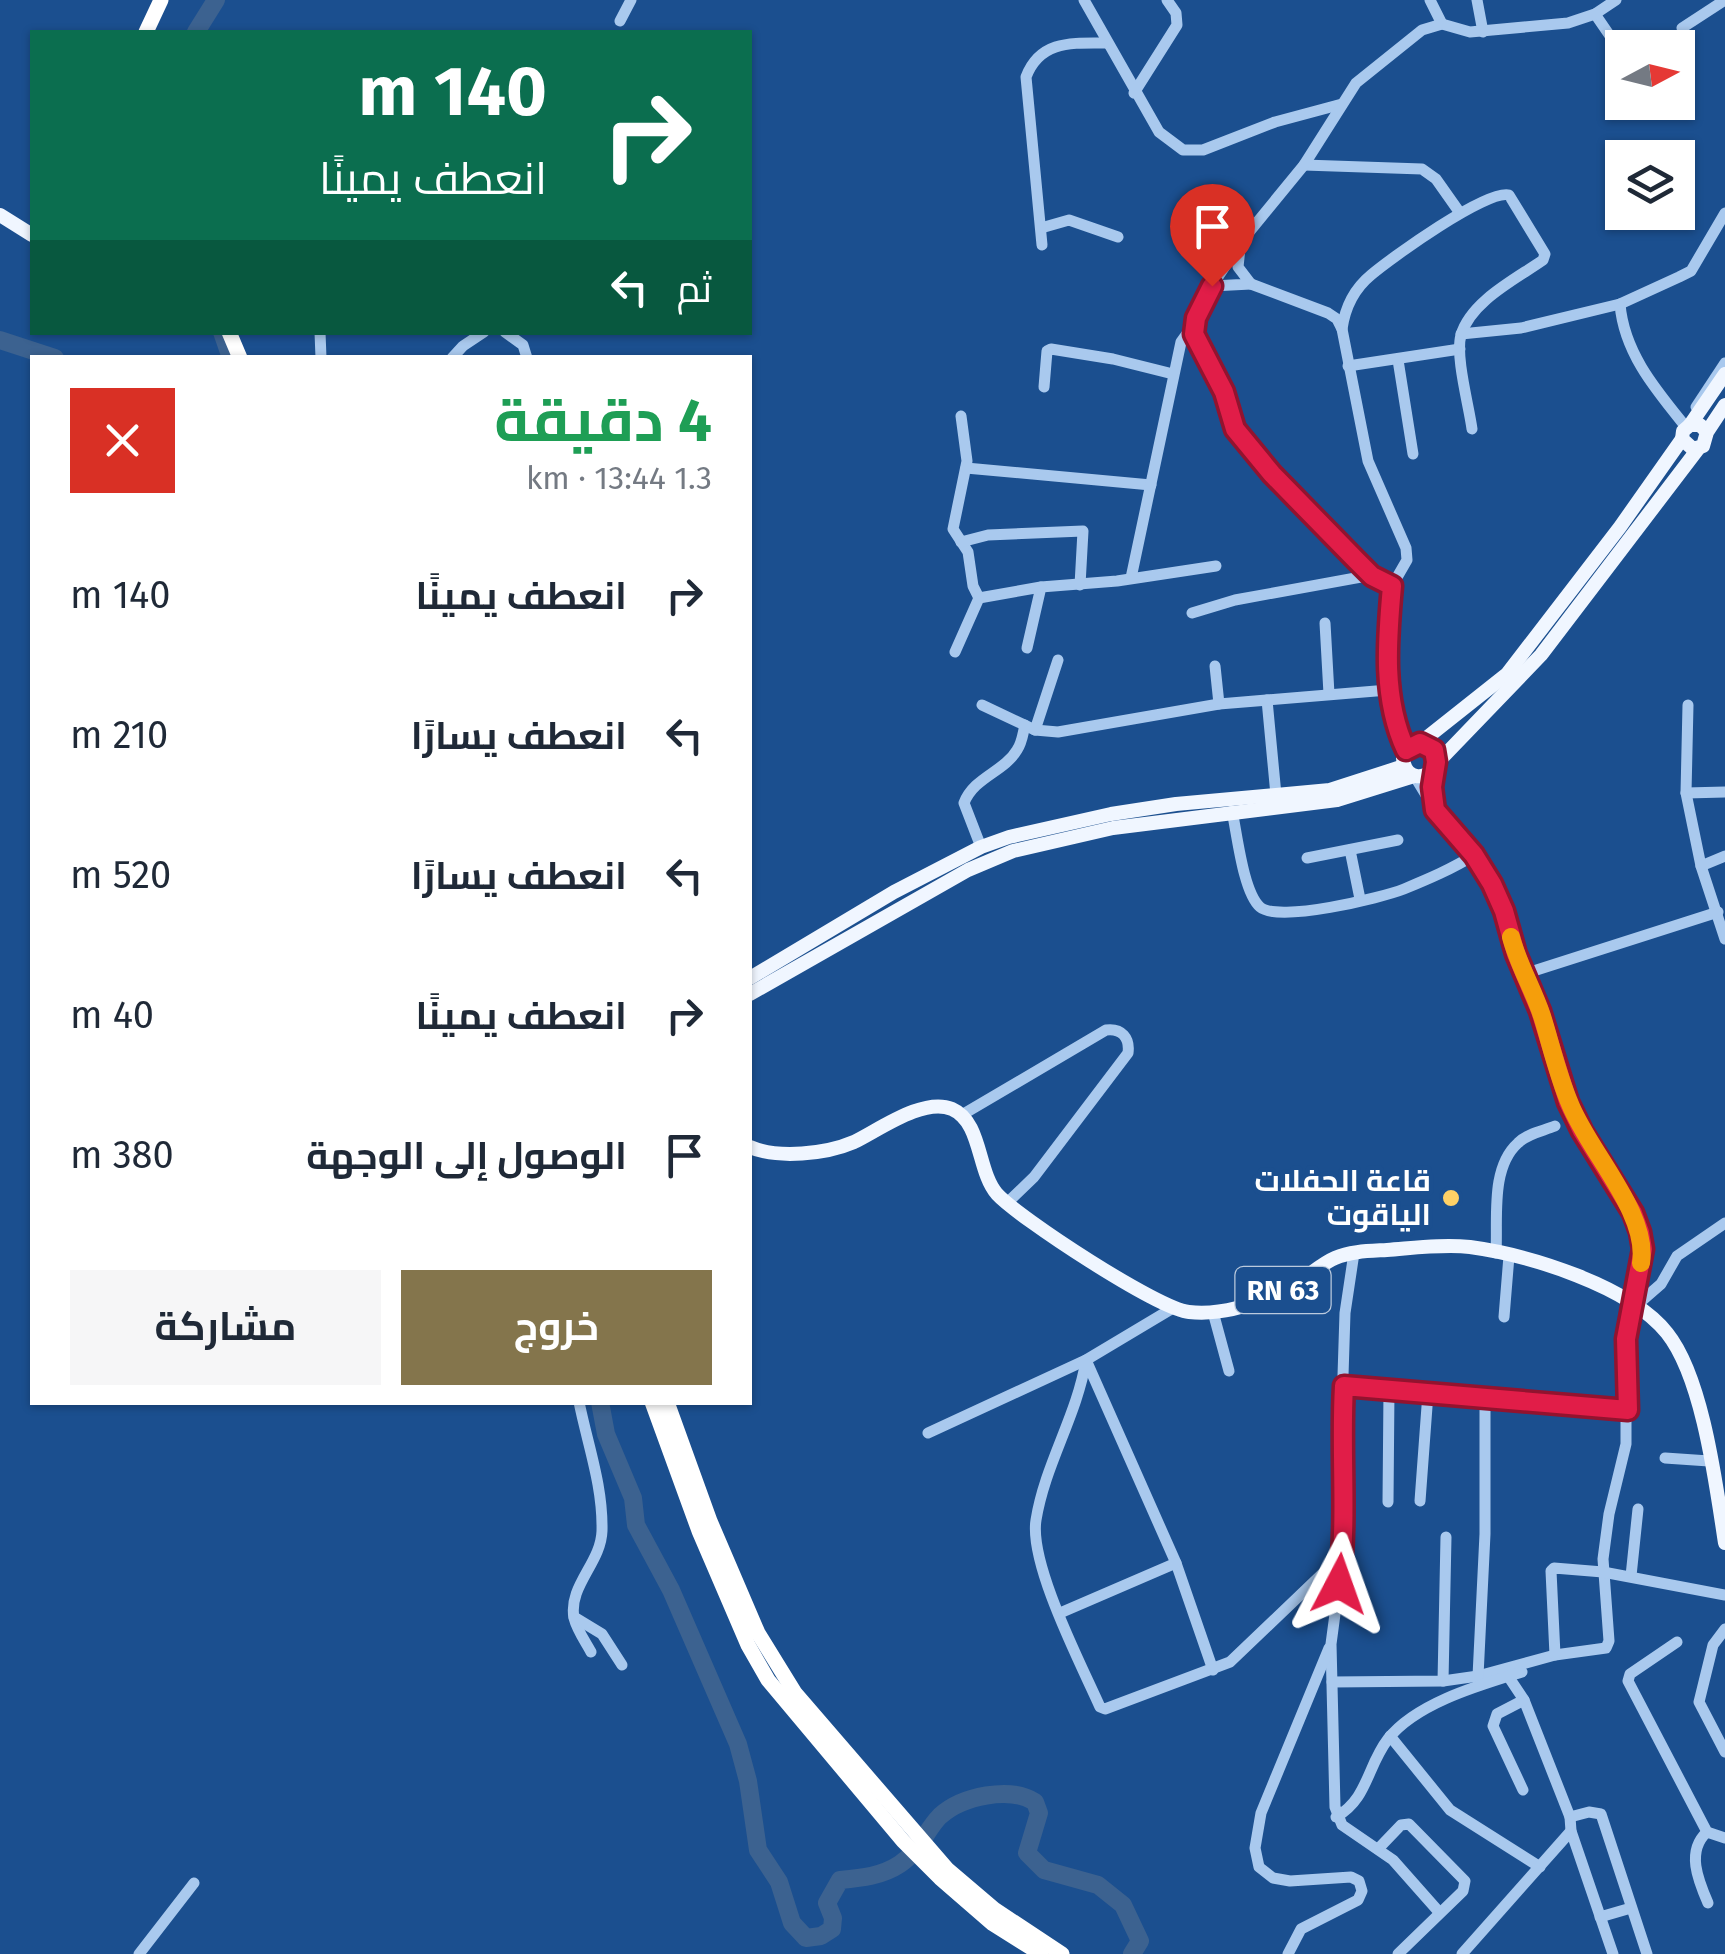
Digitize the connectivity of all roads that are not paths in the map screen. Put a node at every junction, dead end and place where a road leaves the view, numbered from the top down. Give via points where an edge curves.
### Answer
1 (149, 0) edge
2 (161, 0) edge
3 (631, 0) edge
4 (1084, 0) edge
5 (1167, 0) edge
6 (1430, 0) edge
7 (1477, 0) edge
8 (1616, 0) edge
9 (1725, 0) edge
10 (1595, 14) junction
11 (620, 21) dead end
12 (1442, 24) junction
13 (1682, 28) dead end
14 (135, 30) edge
15 (147, 30) edge
16 (1606, 30) edge
17 (1483, 32) junction
18 (1106, 43) junction
19 (1134, 93) junction
20 (1342, 104) junction
21 (1304, 164) junction
22 (1460, 213) junction
23 (1725, 213) edge
24 (3, 218) edge
25 (30, 226) edge
26 (1041, 228) junction
27 (30, 234) edge
28 (1118, 237) dead end
29 (1241, 242) junction
30 (1042, 245) dead end
31 (1251, 284) junction
32 (1212, 286) junction
33 (1620, 304) junction
34 (1194, 324) junction
35 (1342, 329) junction
36 (1461, 334) junction
37 (480, 335) edge
38 (509, 335) edge
39 (1460, 348) junction
40 (455, 355) edge
41 (526, 355) edge
42 (1398, 360) junction
43 (1725, 363) edge
44 (1348, 366) junction
45 (1174, 374) junction
46 (1725, 374) edge
47 (1044, 387) dead end
48 (1725, 405) edge
49 (961, 416) dead end
50 (1686, 429) junction
51 (1472, 430) dead end
52 (1706, 432) junction
53 (1698, 449) junction
54 (1413, 454) dead end
55 (966, 468) junction
56 (1150, 486) junction
57 (961, 542) junction
58 (1216, 566) dead end
59 (1372, 576) junction
60 (1131, 578) junction
61 (1080, 584) junction
62 (1392, 586) junction
63 (1041, 587) junction
64 (979, 598) junction
65 (1192, 613) dead end
66 (1325, 623) dead end
67 (1027, 648) dead end
68 (956, 652) dead end
69 (1058, 660) dead end
70 (1215, 666) dead end
71 (1388, 690) junction
72 (1329, 694) junction
73 (1267, 700) junction
74 (982, 704) dead end
75 (1219, 704) junction
76 (1688, 704) dead end
77 (1030, 728) junction
78 (1412, 762) junction
79 (1435, 767) junction
80 (1725, 792) edge
81 (1686, 793) junction
82 (1276, 795) junction
83 (1435, 810) junction
84 (1232, 811) junction
85 (1398, 840) dead end
86 (1350, 850) junction
87 (978, 854) junction
88 (1474, 855) junction
89 (1725, 856) edge
90 (1307, 858) dead end
91 (1701, 866) junction
92 (1360, 900) junction
93 (1718, 912) junction
94 (1725, 939) edge
95 (1524, 974) junction
96 (752, 977) edge
97 (752, 993) edge
98 (960, 1116) junction
99 (1555, 1126) dead end
100 (752, 1148) edge
101 (1007, 1203) junction
102 (1725, 1223) edge
103 (1354, 1253) junction
104 (1503, 1255) junction
105 (1636, 1303) junction
106 (1173, 1308) junction
107 (1213, 1312) junction
108 (1504, 1317) dead end
109 (1086, 1360) junction
110 (1229, 1371) dead end
111 (1344, 1386) junction
112 (1390, 1390) junction
113 (1428, 1393) junction
114 (1485, 1398) junction
115 (580, 1405) edge
116 (653, 1405) edge
117 (669, 1405) edge
118 (1628, 1410) junction
119 (928, 1433) dead end
120 (1666, 1458) dead end
121 (1710, 1461) junction
122 (1721, 1486) edge
123 (1388, 1502) dead end
124 (1420, 1502) dead end
125 (1638, 1510) dead end
126 (1446, 1537) dead end
127 (1725, 1543) edge
128 (1343, 1554) junction
129 (1176, 1563) junction
130 (1603, 1572) junction
131 (1631, 1576) junction
132 (1725, 1594) edge
133 (1060, 1613) junction
134 (574, 1617) junction
135 (1725, 1629) edge
136 (1676, 1642) dead end
137 (1331, 1644) junction
138 (1712, 1645) junction
139 (590, 1652) dead end
140 (1578, 1654) junction
141 (1555, 1655) junction
142 (1725, 1656) edge
143 (622, 1665) dead end
144 (1213, 1670) junction
145 (1478, 1676) junction
146 (1508, 1676) junction
147 (1443, 1681) junction
148 (1332, 1682) junction
149 (1524, 1700) junction
150 (1390, 1736) junction
151 (1725, 1752) edge
152 (1523, 1790) dead end
153 (1336, 1817) junction
154 (1570, 1824) junction
155 (1707, 1832) junction
156 (908, 1836) junction
157 (1725, 1838) edge
158 (1378, 1850) junction
159 (1540, 1867) junction
160 (194, 1883) dead end
161 (1708, 1903) dead end
162 (1631, 1908) junction
163 (1439, 1912) junction
164 (1600, 1917) junction
165 (1469, 1952) edge
166 (139, 1954) edge
167 (1040, 1954) edge
168 (1062, 1954) edge
169 (1288, 1954) edge
170 (1398, 1954) edge
171 (1613, 1954) edge
172 (1646, 1954) edge

1 - 14 highway
2 - 15 highway
3 - 11 street
4 - 18 street
5 - 19 street via 1176,29
6 - 12 street
7 - 17 street
8 - 10 street
9 - 13 street
10 - 16 street
10 - 17 street via 1568,24
12 - 17 street
12 - 20 street via 1422,30 1382,62
18 - 19 street
18 - 26 street via 1049,47 1030,65
19 - 20 street via 1166,140 1192,152
20 - 21 street
21 - 22 street via 1422,170
21 - 29 street
22 - 35 street via 1370,275 1351,300
22 - 36 street via 1509,194 1545,254 1484,302
23 - 33 street via 1691,271
24 - 25 main road
24 - 27 main road
26 - 28 street via 1068,220
26 - 30 street
29 - 31 street via 1238,267
29 - 32 street
31 - 32 street
31 - 35 street via 1328,313
32 - 34 street
33 - 36 street via 1521,328
33 - 50 street via 1629,343
34 - 45 street via 1181,342
34 - 59 street via 1235,429
35 - 44 street
36 - 39 street
37 - 40 street
38 - 41 street
39 - 42 street
39 - 51 street
42 - 44 street
42 - 54 street
43 - 50 street
44 - 62 street via 1368,461 1406,548 1407,560
45 - 47 street via 1051,349
45 - 56 street
46 - 50 main road
48 - 52 main road
49 - 55 street
50 - 52 main road via 1700,425
50 - 53 main road via 1687,447
50 - 78 main road via 1507,674
52 - 53 main road
53 - 79 main road via 1541,655
55 - 56 street
55 - 57 street via 953,529
56 - 60 street
57 - 61 street via 1084,531
57 - 64 street
58 - 60 street
59 - 62 street
59 - 65 street
60 - 61 street
61 - 63 street
62 - 71 street
63 - 64 street
63 - 67 street
64 - 68 street
66 - 72 street
69 - 77 street
70 - 75 street
71 - 72 street
71 - 78 street
72 - 73 street
73 - 75 street
73 - 82 street
74 - 77 street
75 - 77 street via 1058,732
76 - 81 street
77 - 87 street via 964,803
78 - 79 main road via 1423,777
78 - 79 main road via 1434,750
78 - 82 main road via 1330,790
78 - 83 street
78 - 84 main road via 1337,800
79 - 83 street
80 - 81 street
81 - 91 street
82 - 87 main road via 1111,814 1036,830
83 - 88 street
84 - 87 main road
84 - 92 street via 1250,892 1261,908 1281,913
85 - 86 street
86 - 90 street
86 - 92 street
87 - 96 main road via 894,892
87 - 97 main road
88 - 92 street via 1399,891
88 - 95 street via 1504,911
89 - 91 street
91 - 93 street
93 - 94 street
93 - 95 street
95 - 105 street via 1568,1102 1640,1232
98 - 100 main road via 936,1106 851,1143 778,1154
98 - 101 main road, RN 63 via 986,1176
98 - 101 street via 1106,1030 1124,1034 1128,1053
99 - 104 street via 1521,1139 1506,1160 1499,1178
101 - 106 main road, RN 63
102 - 105 street via 1677,1256 1661,1284
103 - 104 main road, RN 63 via 1469,1247
103 - 107 main road, RN 63 via 1265,1298
103 - 111 street
104 - 105 main road, RN 63 via 1594,1282
104 - 108 street
105 - 118 street via 1626,1339
105 - 121 main road, RN 63 via 1680,1354
106 - 107 main road, RN 63
106 - 109 street
107 - 110 street
109 - 119 street
109 - 129 street
109 - 133 street via 1036,1524 1036,1545
111 - 112 street
111 - 128 street
112 - 113 street
112 - 123 street
113 - 114 street
113 - 124 street
114 - 118 street
114 - 145 street
115 - 134 street via 599,1481 602,1531
116 - 156 highway via 698,1530 758,1662 780,1696
117 - 156 highway via 710,1521 767,1650
118 - 130 street
120 - 121 street
121 - 122 main road, RN 63
122 - 127 main road, RN 63
125 - 131 street
126 - 147 street
128 - 137 street
128 - 144 street via 1241,1652
129 - 133 street
129 - 144 street
130 - 131 street
130 - 140 street via 1608,1641 1601,1650
130 - 141 street via 1552,1569
131 - 132 street
133 - 144 street via 1102,1708
134 - 139 street
134 - 143 street via 602,1634
135 - 138 street
136 - 155 street via 1628,1677
137 - 148 street
137 - 169 street via 1261,1813 1255,1848 1260,1867 1273,1878 1351,1878 1362,1891 1358,1900 1301,1929
138 - 142 street
138 - 151 street via 1699,1702
140 - 141 street
140 - 146 street
141 - 145 street
145 - 147 street
146 - 149 street
146 - 150 street via 1429,1708
147 - 148 street
148 - 153 street
149 - 152 street via 1497,1714 1492,1726
149 - 154 street
150 - 153 street via 1360,1797
150 - 159 street via 1450,1810
153 - 158 street
154 - 159 street
154 - 162 street via 1589,1812 1601,1814
154 - 164 street
155 - 157 street
155 - 161 street via 1695,1854
156 - 167 highway via 979,1913
156 - 168 highway via 968,1889
158 - 163 street
158 - 163 street via 1402,1825 1414,1827 1465,1881
159 - 165 street
160 - 166 street
162 - 164 street
162 - 172 street
163 - 170 street
164 - 171 street

